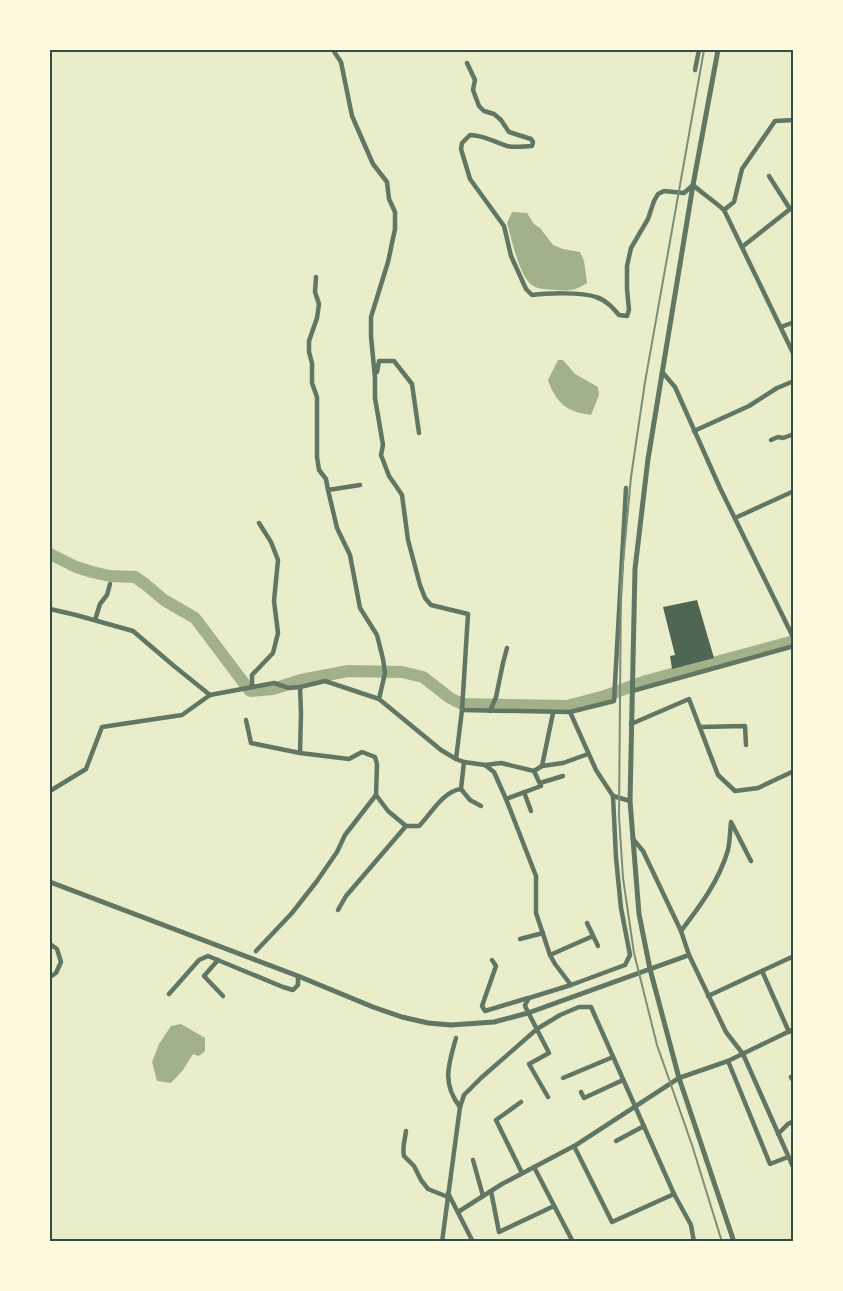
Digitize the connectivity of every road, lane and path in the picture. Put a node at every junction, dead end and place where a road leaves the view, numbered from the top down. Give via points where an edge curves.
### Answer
1 (333, 50) edge
2 (699, 50) edge
3 (718, 50) edge
4 (467, 63) dead end
5 (695, 70) dead end
6 (794, 120) edge
7 (769, 176) dead end
8 (693, 185) junction
9 (792, 207) edge
10 (724, 210) junction
11 (742, 247) junction
12 (316, 277) dead end
13 (794, 322) edge
14 (781, 327) junction
15 (794, 355) edge
16 (663, 373) junction
17 (375, 378) junction
18 (794, 381) edge
19 (694, 431) junction
20 (419, 433) dead end
21 (794, 434) edge
22 (771, 440) dead end
23 (360, 485) dead end
24 (626, 488) dead end
25 (328, 490) junction
26 (794, 490) edge
27 (735, 518) junction
28 (259, 523) dead end
29 (110, 584) dead end
30 (50, 609) edge
31 (95, 620) junction
32 (793, 638) edge
33 (794, 646) edge
34 (507, 648) dead end
35 (252, 687) junction
36 (300, 687) junction
37 (632, 691) junction
38 (210, 695) junction
39 (379, 699) junction
40 (491, 709) junction
41 (462, 710) junction
42 (570, 712) junction
43 (553, 713) junction
44 (246, 720) dead end
45 (631, 723) junction
46 (699, 727) junction
47 (746, 745) dead end
48 (300, 753) junction
49 (588, 754) junction
50 (456, 759) junction
51 (464, 762) junction
52 (485, 765) junction
53 (542, 766) junction
54 (534, 771) junction
55 (793, 771) edge
56 (563, 776) dead end
57 (540, 783) junction
58 (461, 789) junction
59 (50, 791) edge
60 (524, 792) junction
61 (376, 795) junction
62 (613, 796) junction
63 (506, 799) junction
64 (630, 801) junction
65 (481, 806) dead end
66 (531, 811) dead end
67 (406, 826) junction
68 (633, 839) junction
69 (751, 861) dead end
70 (50, 882) edge
71 (338, 909) dead end
72 (587, 922) dead end
73 (681, 931) junction
74 (543, 933) junction
75 (594, 936) junction
76 (519, 939) dead end
77 (50, 944) edge
78 (598, 946) dead end
79 (256, 951) dead end
80 (550, 955) junction
81 (688, 955) junction
82 (794, 956) edge
83 (218, 960) junction
84 (492, 960) dead end
85 (650, 969) junction
86 (762, 971) junction
87 (298, 976) junction
88 (50, 977) edge
89 (571, 985) junction
90 (169, 994) dead end
91 (223, 996) dead end
92 (708, 996) junction
93 (529, 998) junction
94 (528, 1012) junction
95 (537, 1029) junction
96 (791, 1031) edge
97 (456, 1038) dead end
98 (743, 1054) junction
99 (613, 1057) junction
100 (728, 1061) junction
101 (563, 1078) dead end
102 (679, 1078) junction
103 (623, 1080) junction
104 (581, 1092) dead end
105 (548, 1097) dead end
106 (521, 1102) dead end
107 (460, 1107) junction
108 (635, 1107) junction
109 (794, 1121) edge
110 (644, 1126) junction
111 (406, 1131) dead end
112 (778, 1134) junction
113 (616, 1141) dead end
114 (574, 1146) junction
115 (788, 1157) junction
116 (473, 1160) dead end
117 (534, 1167) junction
118 (794, 1169) edge
119 (522, 1173) junction
120 (491, 1191) junction
121 (674, 1194) junction
122 (448, 1195) junction
123 (483, 1196) junction
124 (554, 1206) junction
125 (458, 1212) junction
126 (571, 1241) edge
127 (442, 1242) edge
128 (473, 1242) edge
129 (694, 1242) edge
130 (734, 1242) edge

1 - 17 street via 341,62 352,116 374,164 387,182 395,212 395,229 371,317
2 - 5 street
3 - 8 street
4 - 8 street via 475,80 473,90 479,106 501,120 509,132 534,142 532,146 516,147 470,135 462,142 461,150 470,179 504,226 511,256 532,295 597,297 619,315 627,316 631,248 654,201 664,191 684,194
6 - 10 street via 775,121 742,169 734,202
7 - 9 street
8 - 10 street
8 - 16 street
9 - 11 street
10 - 11 street
11 - 14 street
12 - 25 street via 319,304 309,352 317,397 316,457
13 - 14 street
14 - 15 street
16 - 19 street via 675,387
16 - 37 street via 635,569
17 - 20 street via 379,361 394,361 402,370 412,384
17 - 41 street via 381,455 402,495 408,540 425,598 431,605 468,614
18 - 19 street
19 - 27 street
21 - 22 street
23 - 25 street
24 - 42 street via 614,701
25 - 39 street via 337,528 350,555 360,608 377,635 383,659 385,673
26 - 27 street
27 - 32 street
28 - 35 street via 278,560 274,602 278,633 273,653 252,675
29 - 31 street
30 - 31 street
31 - 38 street via 133,631
33 - 37 street
34 - 40 street
35 - 36 street via 274,683
35 - 38 street
36 - 39 street via 325,681
36 - 48 street
37 - 45 street
38 - 59 street via 182,714 102,727 86,769
39 - 50 street
40 - 41 street
40 - 43 street
41 - 50 street
42 - 43 street
42 - 49 street
43 - 53 street
44 - 48 street via 251,743
45 - 46 street via 689,699
45 - 64 street
46 - 47 street via 745,726
46 - 55 street via 718,775 735,791 758,788
48 - 61 street via 349,759 362,752 375,757
49 - 53 street
49 - 62 street
50 - 51 street
51 - 52 street
51 - 58 street
52 - 54 street via 501,763
52 - 63 street via 494,772
53 - 54 street
54 - 57 street
56 - 57 street
57 - 60 street via 541,786
58 - 65 street
58 - 67 street via 453,790 419,826
60 - 63 street
60 - 66 street
61 - 67 street
61 - 79 street via 317,881
62 - 64 street
62 - 89 street via 620,898 630,955 624,965
63 - 74 street via 536,876 536,913
64 - 68 street
67 - 71 street
68 - 73 street via 643,851
68 - 85 street via 639,914
69 - 73 street via 731,822 728,849 715,883
70 - 87 street
72 - 75 street
73 - 81 street
74 - 76 street
74 - 80 street
75 - 78 street
75 - 80 street
77 - 88 street via 57,949 61,962
80 - 89 street
81 - 85 street
81 - 92 street
82 - 86 street
83 - 87 street via 293,990 298,985
83 - 90 street via 208,956 199,960
83 - 91 street via 204,976
84 - 93 street via 496,966 482,1006 485,1011
85 - 94 street
85 - 102 street
86 - 92 street
86 - 96 street
87 - 94 street via 382,1010 428,1023 494,1023
89 - 93 street
92 - 98 street via 726,1032
93 - 94 street via 525,1005
94 - 95 street
95 - 99 street via 579,1006 591,1007
95 - 105 street via 549,1053 529,1064
95 - 107 street via 464,1095
96 - 98 street
97 - 107 street via 447,1066 453,1098
98 - 100 street
98 - 112 street
99 - 101 street
99 - 103 street
100 - 102 street
100 - 115 street via 770,1164
102 - 108 street
102 - 130 street
103 - 104 street via 584,1098
103 - 108 street
106 - 119 street via 496,1119
107 - 122 street
108 - 110 street
108 - 114 street
109 - 112 street
110 - 113 street
110 - 121 street
111 - 122 street via 404,1156 428,1189
112 - 115 street
114 - 117 street
114 - 121 street via 612,1222
115 - 118 street
116 - 123 street
117 - 119 street
117 - 124 street
119 - 120 street
120 - 123 street
120 - 124 street via 499,1232
121 - 129 street via 691,1225
122 - 125 street
122 - 127 street
123 - 125 street
124 - 126 street
125 - 128 street

